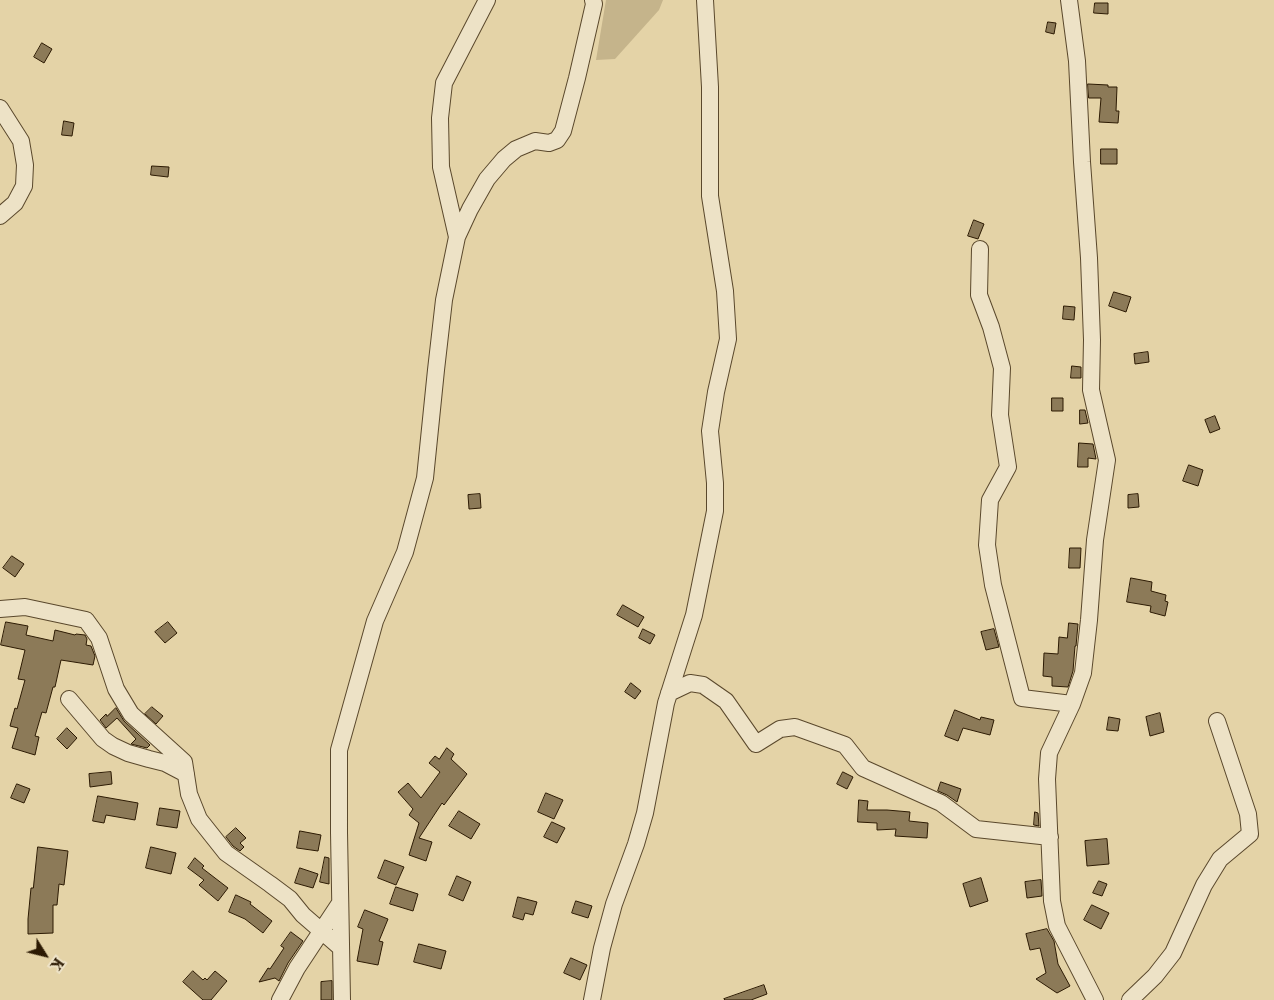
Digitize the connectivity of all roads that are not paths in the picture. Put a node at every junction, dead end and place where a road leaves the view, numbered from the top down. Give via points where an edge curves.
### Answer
1 (487, 0) edge
2 (593, 0) edge
3 (705, 0) edge
4 (1069, 0) edge
5 (0, 108) edge
6 (0, 216) edge
7 (457, 237) junction
8 (980, 249) dead end
9 (0, 609) edge
10 (669, 693) junction
11 (69, 698) dead end
12 (1072, 704) junction
13 (1217, 721) dead end
14 (186, 774) junction
15 (1050, 837) junction
16 (340, 903) junction
17 (322, 931) junction
18 (341, 948) junction
19 (280, 1000) edge
20 (342, 1000) edge
21 (592, 1000) edge
22 (1095, 1000) edge
23 (1130, 1000) edge

1 - 7 street via 444,83 440,118 441,167
2 - 7 street via 580,68 563,131 557,140 549,143 535,141 516,149 504,159 487,179
3 - 10 street via 710,87 710,196 725,291 728,339 710,431 715,511 694,615
4 - 12 street via 1077,61 1089,258 1091,390 1108,460 1095,540 1083,673
5 - 6 street via 21,141 26,165 24,186 15,203
7 - 16 street via 444,300 425,478 405,552 375,621 339,750
8 - 12 street via 979,295 1002,368 1000,415 1008,468 990,500 986,546 993,585 1022,698
9 - 14 street via 25,607 86,620 99,638 116,688 131,714 184,762
10 - 15 street via 690,683 704,685 726,702 756,744 780,729 794,727 845,745 863,768 941,803 976,829
10 - 21 street via 644,813 614,904
11 - 14 street via 103,739 113,746 165,763
12 - 15 street via 1049,753
13 - 23 street via 1248,814 1250,834 1220,859 1204,885 1173,954
14 - 17 street via 189,794 199,820 226,853 290,898 303,915
15 - 22 street via 1052,902 1057,926
16 - 17 street
16 - 18 street
17 - 18 street
17 - 19 street
18 - 20 street

